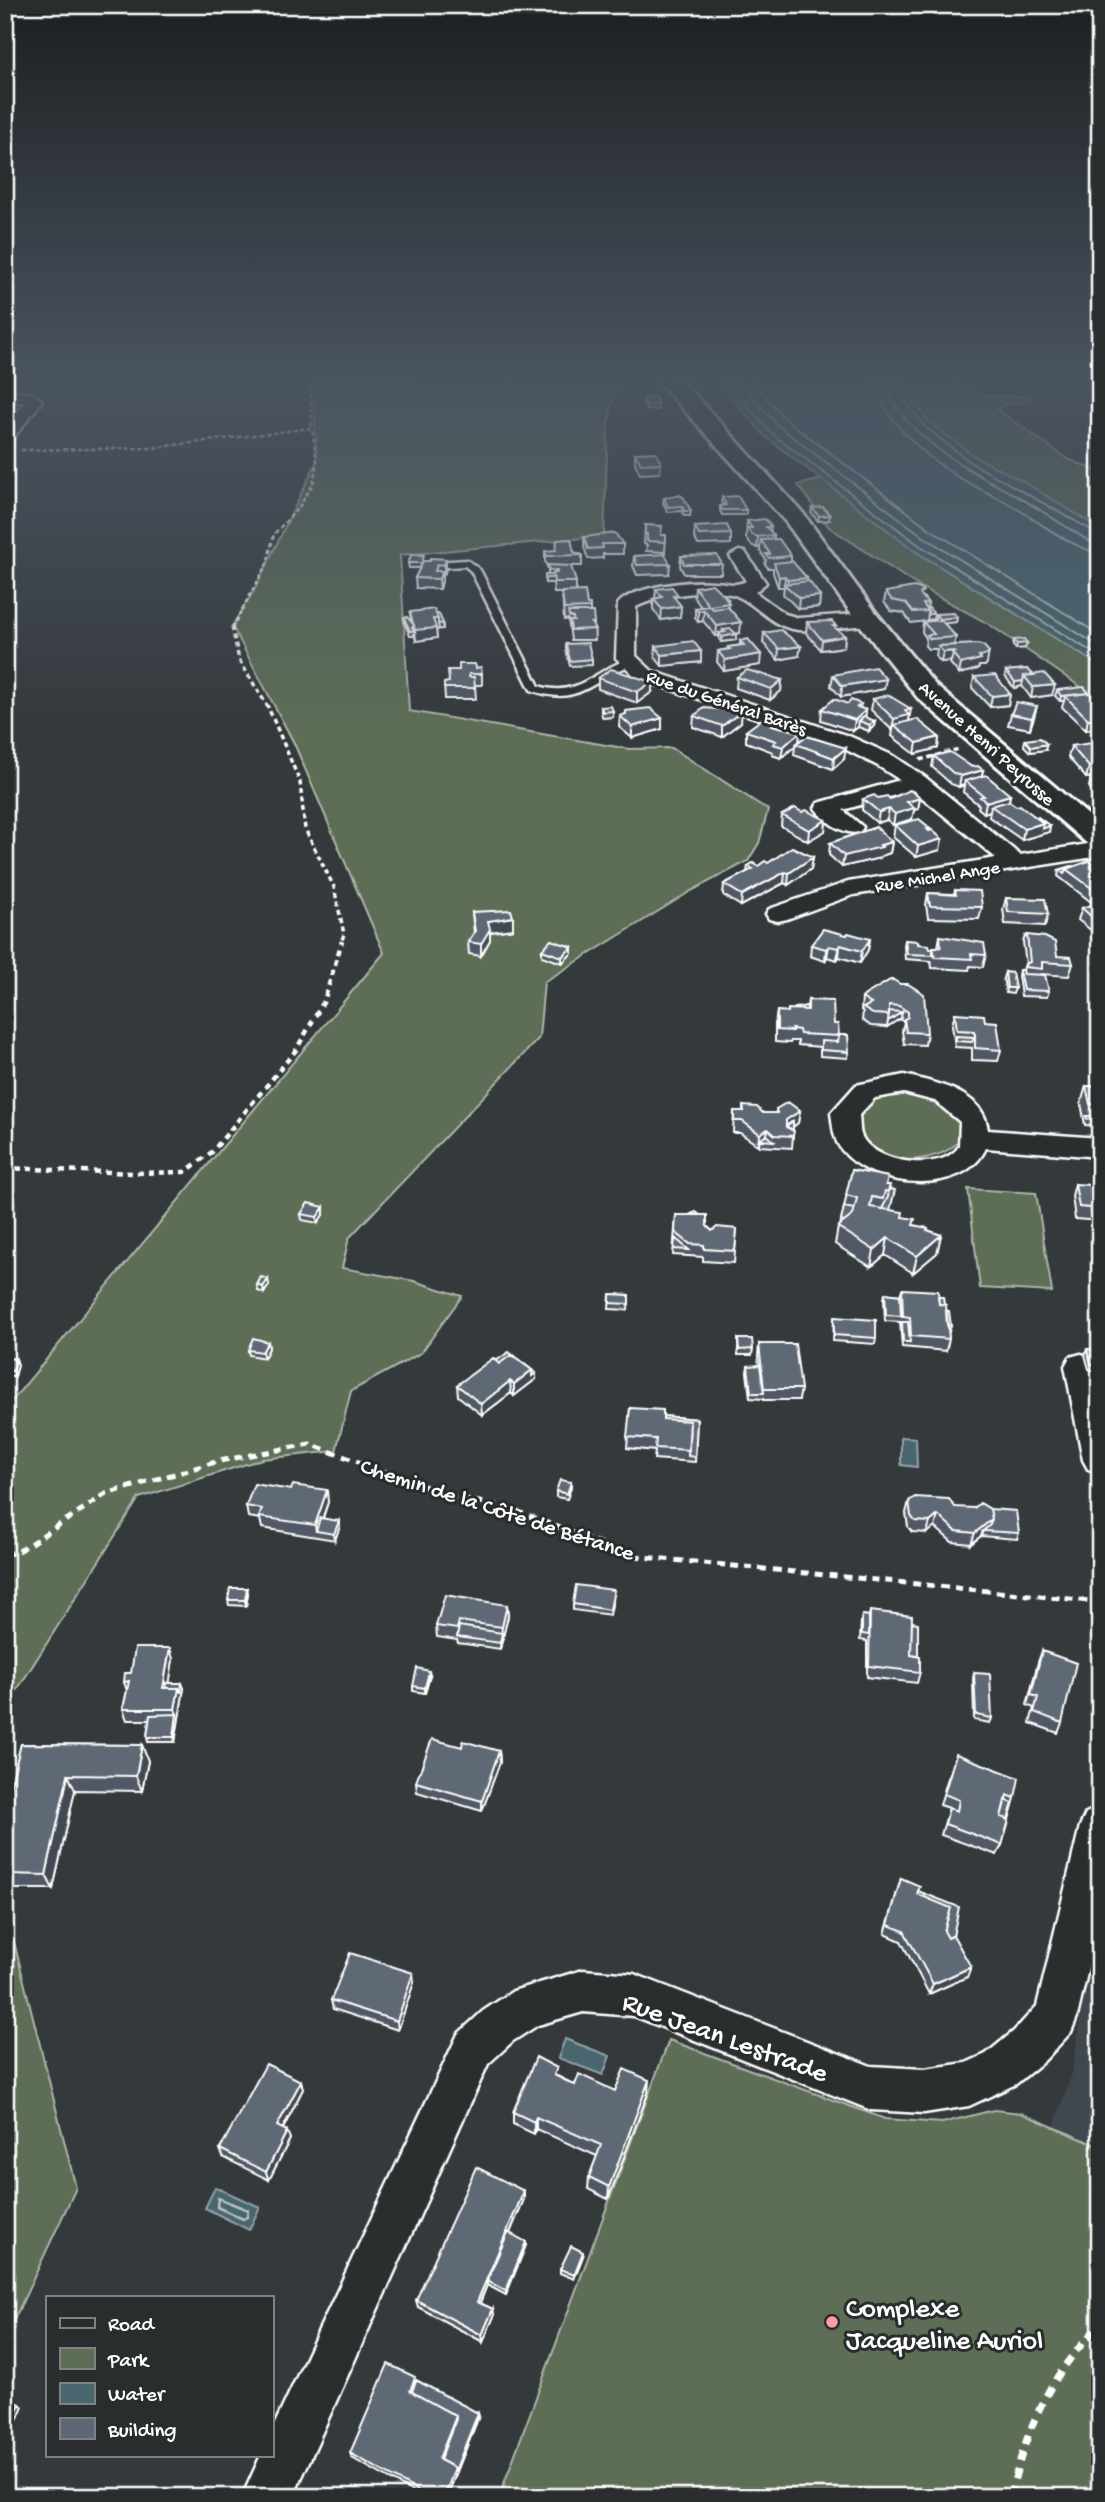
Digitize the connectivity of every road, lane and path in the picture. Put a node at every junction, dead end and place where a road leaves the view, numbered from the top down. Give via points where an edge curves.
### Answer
1 (305, 497) edge
2 (776, 497) edge
3 (739, 556) dead end
4 (434, 565) edge
5 (742, 591) junction
6 (868, 619) junction
7 (630, 663) junction
8 (983, 742) junction
9 (895, 767) junction
10 (917, 782) junction
11 (852, 827) dead end
12 (1100, 840) edge
13 (1100, 849) edge
14 (1016, 863) junction
15 (778, 914) dead end
16 (976, 1138) dead end
17 (1100, 1148) edge
18 (5, 1168) edge
19 (1081, 1366) dead end
20 (1100, 1461) edge
21 (5, 1555) edge
22 (1100, 1602) edge
23 (1100, 1826) edge
24 (1100, 2325) edge
25 (267, 2497) edge
26 (1010, 2497) edge

1 - 18 path via 274,534 267,564 233,626 239,660 268,706 300,782 305,829 334,887 344,934 324,1001 296,1050 212,1152 185,1172
2 - 6 street, Avenue Henri Peyrusse
3 - 5 street via 757,583
4 - 7 lane via 467,563 475,570 535,688 561,694 579,691 612,668
5 - 6 street via 778,618 798,624
5 - 7 street, Rue du Général Barès via 712,587 646,594 627,604 625,658
6 - 8 street, Avenue Henri Peyrusse via 927,692
7 - 9 street, Rue du Général Barès via 645,675 842,740
8 - 9 path
8 - 12 street, Avenue Henri Peyrusse
9 - 10 street, Rue du Général Barès
10 - 11 street via 826,808
10 - 14 street, Rue du Général Barès
13 - 14 street, Rue Michel Ange
14 - 15 street, Rue Michel Ange via 848,889
16 - 17 street
19 - 20 street
21 - 22 path, Chemin de la Côte de Bétance via 19,1551 106,1494 219,1461 310,1444 453,1497 506,1507 633,1556
23 - 25 street, Rue Jean Lestrade via 1056,2017 1001,2069 969,2084 924,2091 870,2088 634,1995 583,1991 528,2006 498,2026 473,2049
24 - 26 path via 1071,2356 1049,2390 1025,2438

